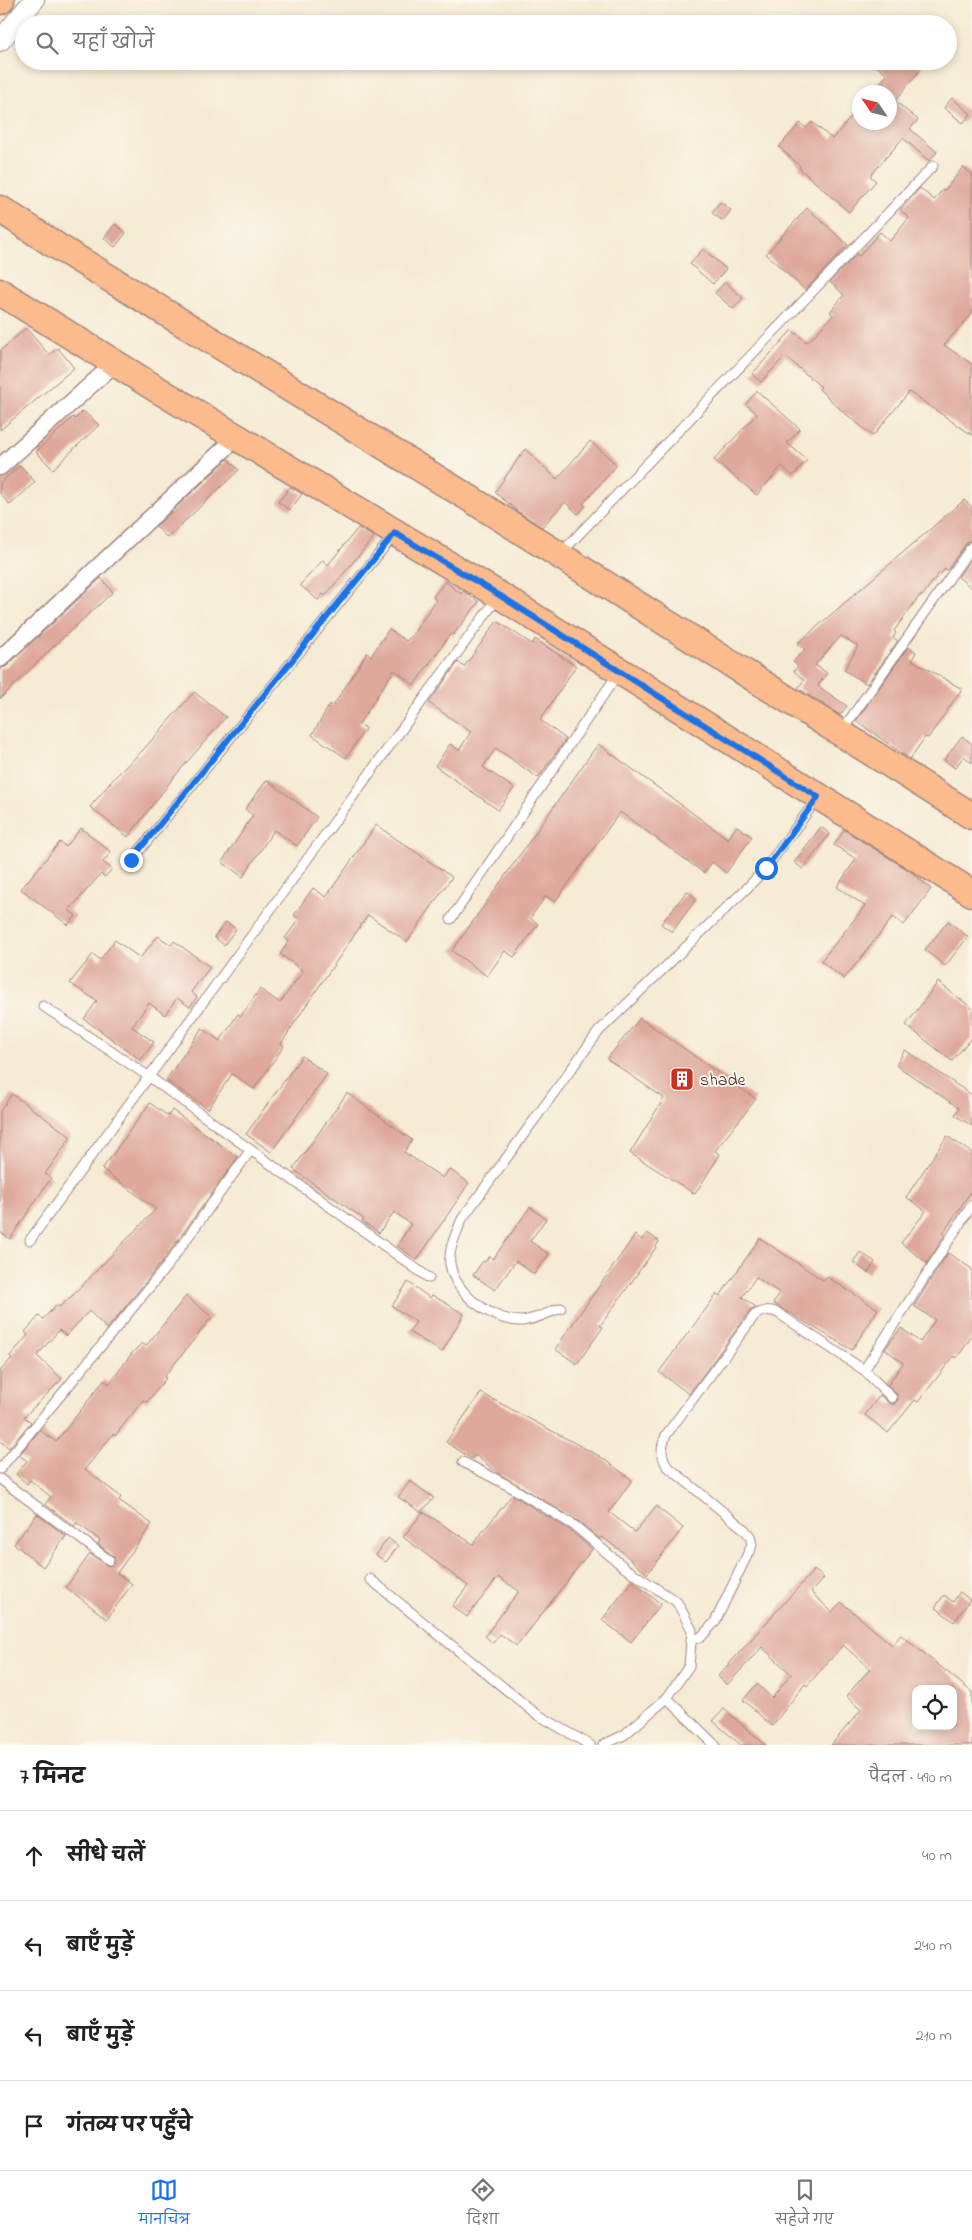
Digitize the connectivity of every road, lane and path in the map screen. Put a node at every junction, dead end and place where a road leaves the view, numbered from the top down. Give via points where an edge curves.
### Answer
1 (34, 0) edge
2 (22, 15) edge
3 (15, 23) edge
4 (0, 41) edge
5 (933, 166) dead end
6 (0, 209) edge
7 (0, 292) edge
8 (115, 364) junction
9 (237, 436) junction
10 (0, 467) edge
11 (395, 533) junction
12 (972, 546) edge
13 (559, 556) junction
14 (499, 595) junction
15 (0, 659) edge
16 (619, 672) junction
17 (841, 732) junction
18 (818, 797) junction
19 (972, 816) edge
20 (131, 860) dead end
21 (972, 893) edge
22 (452, 919) dead end
23 (42, 1006) dead end
24 (148, 1076) junction
25 (250, 1151) junction
26 (972, 1205) edge
27 (30, 1240) dead end
28 (429, 1278) dead end
29 (560, 1308) dead end
30 (864, 1370) junction
31 (892, 1398) dead end
32 (463, 1462) dead end
33 (0, 1469) edge
34 (0, 1479) edge
35 (109, 1560) dead end
36 (370, 1578) dead end
37 (691, 1640) junction
38 (667, 1698) junction
39 (590, 1745) edge
40 (603, 1745) edge
41 (715, 1745) edge

1 - 2 street
3 - 4 street
5 - 13 lane
6 - 13 main road
7 - 8 main road
8 - 9 main road
8 - 10 street
9 - 11 main road
9 - 15 street
11 - 14 main road
11 - 20 lane
12 - 17 lane
13 - 17 main road
14 - 16 main road
14 - 24 lane
16 - 18 main road
16 - 22 lane
17 - 19 main road
18 - 21 main road
18 - 29 lane via 753,882 600,1031 462,1219 452,1244 450,1263 467,1296 502,1317 522,1321
23 - 24 lane
24 - 25 lane
24 - 27 lane
25 - 28 lane
25 - 33 lane via 167,1266
26 - 30 lane
30 - 31 lane
30 - 37 lane via 778,1313 762,1310 755,1315 666,1435 660,1448 667,1466 744,1529 752,1545 715,1622 701,1637
32 - 37 lane via 512,1487 575,1526 625,1568 677,1602 692,1630
34 - 35 lane
36 - 39 lane via 534,1713
37 - 38 lane via 689,1666
38 - 40 lane via 624,1735
38 - 41 lane

